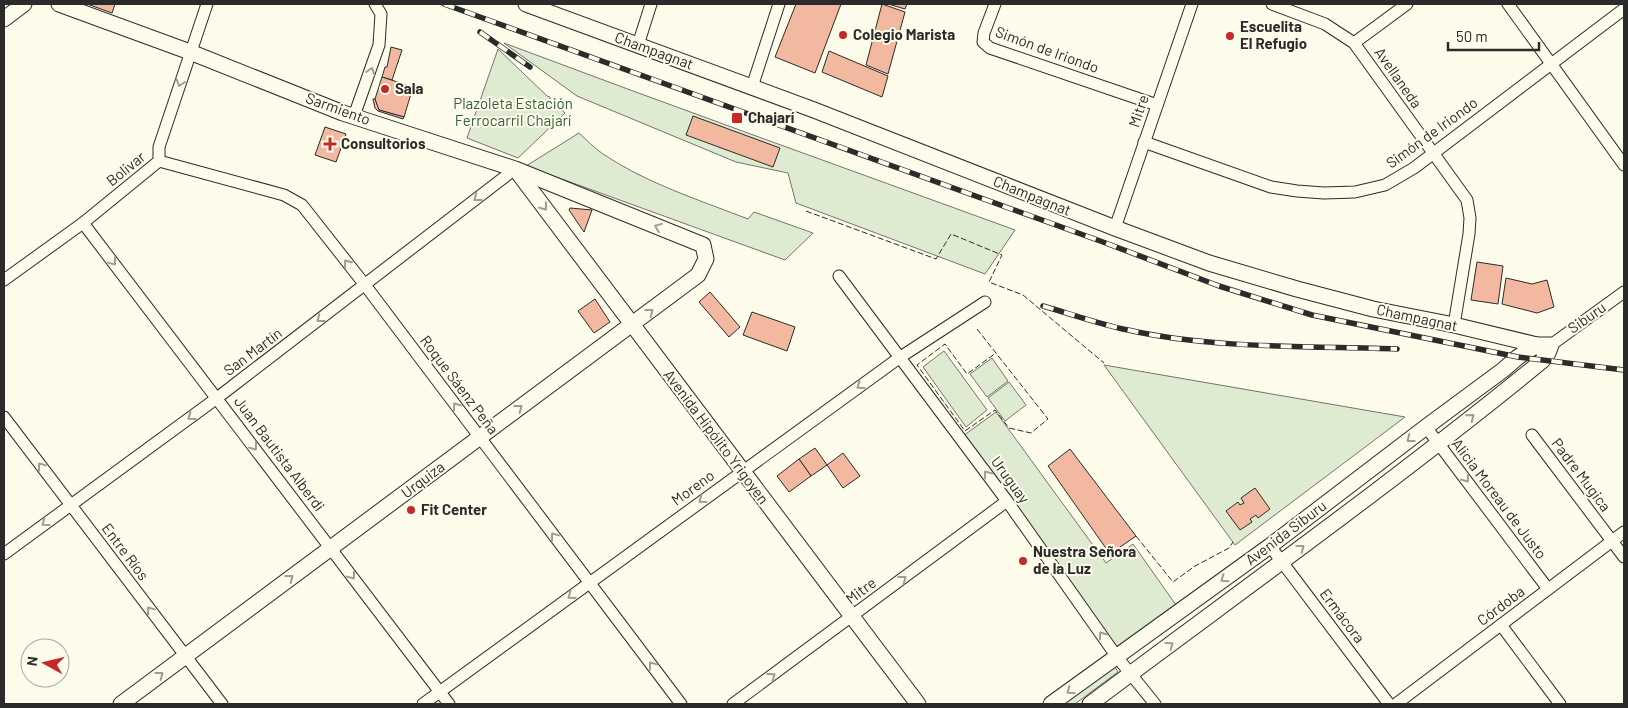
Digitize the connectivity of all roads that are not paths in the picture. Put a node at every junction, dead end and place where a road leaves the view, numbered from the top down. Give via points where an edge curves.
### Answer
1 (24, 4) edge
2 (59, 4) edge
3 (207, 4) edge
4 (375, 4) edge
5 (526, 4) edge
6 (651, 4) edge
7 (779, 4) edge
8 (995, 4) edge
9 (1192, 4) edge
10 (1272, 4) edge
11 (1406, 4) edge
12 (1508, 4) edge
13 (1624, 9) edge
14 (4, 19) edge
15 (1354, 43) junction
16 (638, 45) junction
17 (190, 52) junction
18 (1552, 64) junction
19 (752, 87) junction
20 (1157, 105) junction
21 (354, 116) junction
22 (1144, 142) junction
23 (1433, 153) junction
24 (159, 161) junction
25 (1624, 165) edge
26 (515, 168) junction
27 (84, 223) junction
28 (1114, 228) junction
29 (703, 245) joint
30 (839, 276) dead end
31 (4, 280) edge
32 (365, 286) junction
33 (1624, 292) edge
34 (985, 302) dead end
35 (632, 324) junction
36 (1454, 325) junction
37 (1544, 351) junction
38 (1518, 357) joint
39 (899, 358) junction
40 (217, 398) junction
41 (4, 417) edge
42 (1426, 427) junction
43 (1532, 435) dead end
44 (480, 438) junction
45 (1439, 443) junction
46 (742, 472) junction
47 (1007, 501) junction
48 (70, 505) junction
49 (1624, 532) edge
50 (1612, 541) junction
51 (1270, 546) junction
52 (331, 548) junction
53 (4, 554) edge
54 (1624, 556) edge
55 (1282, 562) junction
56 (589, 583) junction
57 (1548, 589) junction
58 (852, 617) junction
59 (1501, 625) junction
60 (185, 656) junction
61 (1117, 657) junction
62 (1130, 674) junction
63 (440, 692) junction
64 (121, 704) edge
65 (222, 704) edge
66 (423, 704) edge
67 (449, 704) edge
68 (681, 704) edge
69 (732, 704) edge
70 (918, 704) edge
71 (1051, 704) edge
72 (1090, 704) edge
73 (1155, 704) edge
74 (1389, 704) edge
75 (1396, 704) edge
76 (1560, 704) edge

1 - 14 street
2 - 17 street, Sarmiento
3 - 17 street, Bolivar
21 -> 4 street via 379,45 381,14
5 - 16 street, Champagnat
6 - 16 street
7 - 19 street
8 - 20 street, Simón de Iriondo via 984,33 983,42 990,48
9 - 20 street, Mitre
10 - 15 street, Avellaneda via 1325,24
11 - 15 street
12 - 18 street
13 - 18 street, Simón de Iriondo
15 - 23 street, Avellaneda
16 - 19 street, Champagnat
17 - 21 street, Sarmiento
17 -> 24 street, Bolivar via 158,147
18 - 23 street, Simón de Iriondo
18 - 25 street
19 - 28 street, Champagnat
20 - 22 street, Mitre
21 - 26 street, Sarmiento
22 - 23 street, Simón de Iriondo via 1271,187 1324,193 1355,192 1385,185
22 - 28 street, Mitre
23 - 36 street, Avellaneda via 1467,200 1470,218
24 - 27 street, Bolivar
32 -> 24 street, Roque Sáenz Peña via 302,205 284,195
29 -> 26 street, Sarmiento
26 -> 32 street, San Martín
26 -> 35 street, Avenida Hipólito Yrigoyen
27 - 31 street, Bolivar
27 -> 40 street, Juan Bautista Alberdi
28 - 36 street, Champagnat via 1209,263 1297,289
35 -> 29 street, Urquiza via 698,275 706,258
30 - 39 street, Uruguay
32 -> 40 street, San Martín
44 -> 32 street, Roque Sáenz Peña
33 - 37 street, Siburu
34 - 39 street, Moreno
44 -> 35 street, Urquiza
35 - 46 street, Avenida Hipólito Yrigoyen
36 - 37 street, Champagnat
37 - 38 street, Siburu
45 -> 37 street, Avenida Siburu
38 - 42 street, Avenida Siburu
39 -> 46 street, Moreno
47 -> 39 street, Uruguay
40 -> 48 street, San Martín
40 -> 52 street, Juan Bautista Alberdi
48 -> 41 street, Entre Ríos
42 - 45 street, Alicia Moreau de Justo
42 -> 51 street, Avenida Siburu
43 - 50 street, Padre Mugica
44 - 52 street, Urquiza
56 -> 44 street, Roque Sáenz Peña
55 -> 45 street, Avenida Siburu
45 -> 57 street, Alicia Moreau de Justo
46 -> 56 street, Moreno
46 - 58 street, Avenida Hipólito Yrigoyen
58 -> 47 street, Mitre
61 -> 47 street, Uruguay
48 -> 53 street, San Martín
60 -> 48 street, Entre Ríos
49 - 50 street, Córdoba
50 - 54 street, Padre Mugica
50 - 57 street, Córdoba
51 - 55 street, Ermácora
51 -> 61 street, Avenida Siburu
60 -> 52 street, Urquiza
52 -> 63 street, Juan Bautista Alberdi
62 -> 55 street, Avenida Siburu
55 - 74 street, Ermácora
56 -> 63 street, Moreno
68 -> 56 street, Roque Sáenz Peña
57 - 59 street, Córdoba
69 -> 58 street, Mitre
58 - 70 street, Avenida Hipólito Yrigoyen
59 - 75 street, Córdoba
59 - 76 street
64 -> 60 street, Urquiza
60 - 65 street, Entre Ríos
61 - 62 street, Uruguay
61 -> 71 street, Avenida Siburu
62 - 72 street, Avenida Siburu
62 - 73 street, Uruguay
63 - 66 street, Moreno
63 - 67 street, Juan Bautista Alberdi

